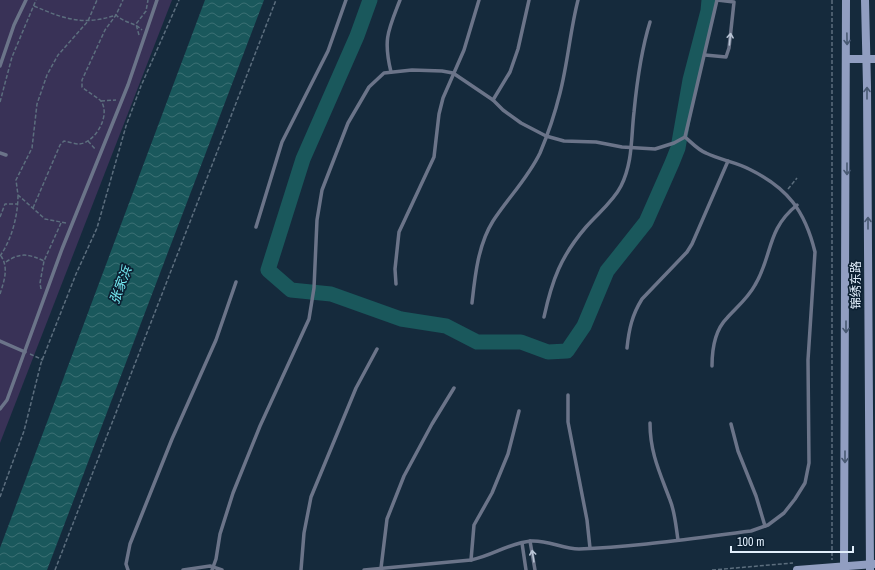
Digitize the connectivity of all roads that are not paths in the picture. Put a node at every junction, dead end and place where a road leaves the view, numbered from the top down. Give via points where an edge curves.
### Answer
1 (26, 0) edge
2 (157, 0) edge
3 (346, 0) edge
4 (400, 0) edge
5 (479, 0) edge
6 (529, 0) edge
7 (578, 0) edge
8 (717, 0) edge
9 (846, 0) edge
10 (865, 0) edge
11 (650, 22) dead end
12 (705, 55) junction
13 (847, 59) junction
14 (871, 59) edge
15 (0, 66) edge
16 (391, 72) junction
17 (453, 73) junction
18 (493, 100) junction
19 (546, 136) junction
20 (683, 138) junction
21 (632, 148) junction
22 (0, 153) edge
23 (6, 155) dead end
24 (728, 161) junction
25 (797, 205) junction
26 (256, 227) dead end
27 (236, 282) dead end
28 (396, 284) dead end
29 (472, 303) dead end
30 (544, 316) dead end
31 (0, 341) edge
32 (627, 348) dead end
33 (377, 349) dead end
34 (25, 352) junction
35 (712, 366) dead end
36 (454, 388) dead end
37 (568, 395) dead end
38 (0, 409) edge
39 (518, 411) dead end
40 (650, 423) dead end
41 (731, 424) dead end
42 (765, 526) junction
43 (678, 540) junction
44 (530, 541) junction
45 (522, 543) junction
46 (590, 548) junction
47 (471, 560) junction
48 (872, 566) edge
49 (213, 568) edge
50 (381, 568) junction
51 (844, 568) edge
52 (128, 570) edge
53 (183, 570) edge
54 (222, 570) edge
55 (301, 570) edge
56 (364, 570) edge
57 (526, 570) edge
58 (535, 570) edge
59 (797, 570) edge

1 - 15 lane via 14,25
2 - 34 lane
3 - 26 lane via 328,51 282,142
4 - 16 lane via 388,30 386,43
5 - 17 lane via 464,50
6 - 18 lane via 510,72
7 - 19 lane via 560,94
8 - 12 lane
12 -> 8 lane via 726,57 729,48 734,2
9 -> 13 main road, 锦绣东路
10 - 14 main road, 锦绣东路
11 - 21 lane via 641,58
12 - 20 lane
13 - 14 main road
13 -> 51 main road, 锦绣东路
48 -> 14 main road, 锦绣东路
16 - 17 lane via 412,70
16 - 49 lane via 384,73 369,87 357,105 322,190 317,220 314,288 310,314 233,493
17 - 18 lane
17 - 28 lane via 439,114 434,158 399,232 394,269
18 - 19 lane via 520,123
19 - 21 lane via 564,141 596,142
19 - 29 lane via 532,166 486,234
20 - 21 lane via 655,149
20 - 24 lane via 706,153
21 - 30 lane via 621,187 562,259 550,289
22 - 23 lane
24 - 25 lane via 750,169 773,183
24 - 32 lane via 692,244 642,299 637,308 632,318
25 - 35 lane via 778,226 756,285 720,328 712,350
25 - 42 lane via 807,225 815,252 808,360 809,463 805,483 795,499 784,513
27 - 52 lane via 216,340 172,439 130,544 126,564
31 - 34 lane
33 - 55 lane via 356,388 311,497 304,533
34 - 38 lane via 7,400
36 - 50 lane via 404,476 387,519
37 - 46 lane via 568,422
39 - 47 lane via 508,454 492,493 474,525
40 - 43 lane via 650,442 660,477 671,502
41 - 42 lane
42 - 43 lane via 751,531
43 - 46 lane
44 - 45 lane
44 - 46 lane via 577,549
58 -> 44 lane
45 - 47 lane via 502,548 484,558
45 - 57 lane
47 - 50 lane
48 - 51 main road
49 - 53 lane
49 - 54 lane
50 - 56 lane
51 - 59 main road via 833,566

